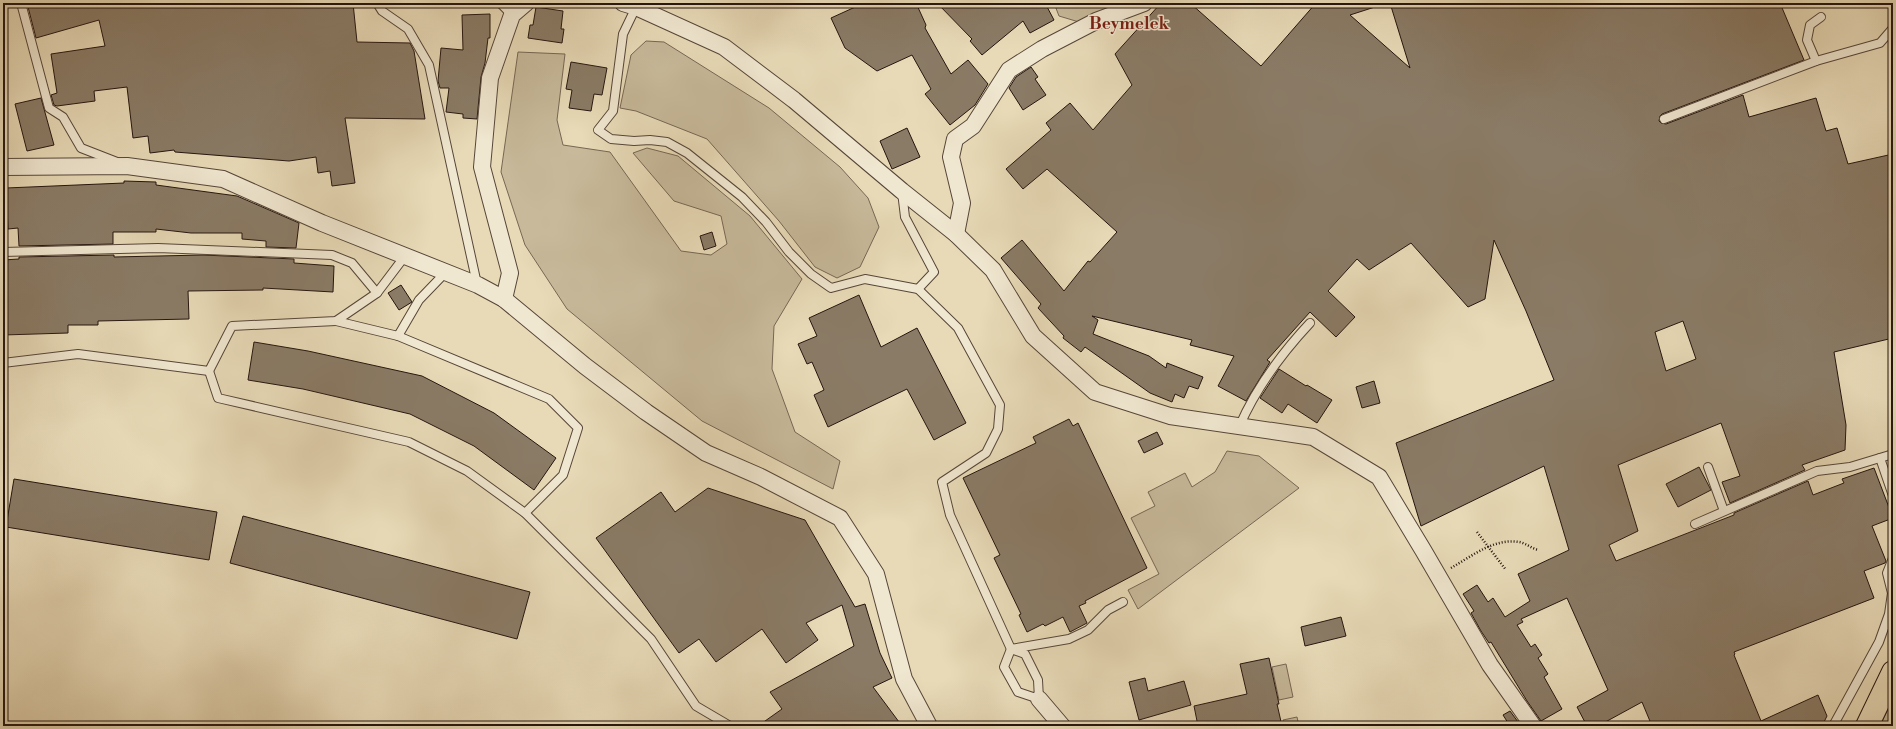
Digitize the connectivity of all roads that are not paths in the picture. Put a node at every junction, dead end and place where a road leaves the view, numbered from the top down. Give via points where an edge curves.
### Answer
1 (22, 3) edge
2 (377, 3) edge
3 (500, 3) edge
4 (526, 3) edge
5 (1144, 3) edge
6 (632, 4) edge
7 (512, 15) junction
8 (1821, 17) dead end
9 (1893, 28) edge
10 (1816, 61) junction
11 (1664, 119) dead end
12 (127, 166) junction
13 (3, 167) edge
14 (902, 191) junction
15 (956, 234) junction
16 (3, 252) edge
17 (406, 256) junction
18 (445, 273) junction
19 (478, 285) junction
20 (918, 289) junction
21 (377, 293) junction
22 (504, 299) junction
23 (336, 321) junction
24 (1310, 323) dead end
25 (398, 336) junction
26 (3, 363) edge
27 (209, 371) junction
28 (1239, 427) junction
29 (1893, 454) edge
30 (1880, 458) junction
31 (1708, 467) dead end
32 (1893, 496) edge
33 (1724, 511) junction
34 (525, 513) junction
35 (1695, 524) dead end
36 (1893, 558) edge
37 (1122, 602) dead end
38 (1010, 649) junction
39 (1893, 672) edge
40 (1039, 699) junction
41 (730, 726) edge
42 (929, 726) edge
43 (1062, 726) edge
44 (1533, 726) edge
45 (1833, 726) edge
46 (1867, 726) edge

1 - 12 lane via 49,108 63,117 81,148
2 - 19 lane via 382,11 408,29 429,65
3 - 7 lane
4 - 7 street
5 - 15 street via 1096,21 1042,49 1009,70 973,126 955,139 951,157 962,203
6 - 14 street via 724,47 794,100
6 - 20 lane via 623,34 612,112 598,130 611,139 667,142 687,153 742,197 810,274 831,288 865,279
7 - 22 street via 490,78 482,167 510,273
8 - 10 lane via 1810,25 1807,40
9 - 10 lane via 1880,43
10 - 11 lane
12 - 13 street
12 - 17 street via 223,179
14 - 15 street
14 - 20 lane via 904,217 934,272
15 - 28 street via 993,270 1034,336 1095,392 1170,416
16 - 21 lane via 158,248 332,255 352,263
17 - 18 street
17 - 21 lane
18 - 19 street
18 - 25 lane via 419,300
19 - 22 street
20 - 38 lane via 958,328 1000,405 998,429 986,453 942,482 950,515
21 - 23 lane
22 - 42 street via 585,366 706,453 761,477 840,518 876,574 904,679
23 - 25 lane
23 - 27 lane via 232,326
24 - 28 lane via 1290,344 1250,402
25 - 34 lane via 549,399 578,428 563,474
26 - 27 lane via 78,354
27 - 34 lane via 218,398 409,442 467,471
28 - 44 street via 1313,437 1379,477 1490,665
29 - 30 lane
30 - 32 lane
30 - 33 lane via 1817,471
31 - 33 lane
33 - 35 lane
34 - 41 lane via 651,639 696,706
36 - 45 lane via 1887,572 1892,593 1889,614 1879,642
37 - 38 lane via 1108,610 1088,630 1069,639
38 - 40 lane via 1025,654 1038,680
38 - 40 lane via 1004,667 1018,692
39 - 46 highway
40 - 43 street

